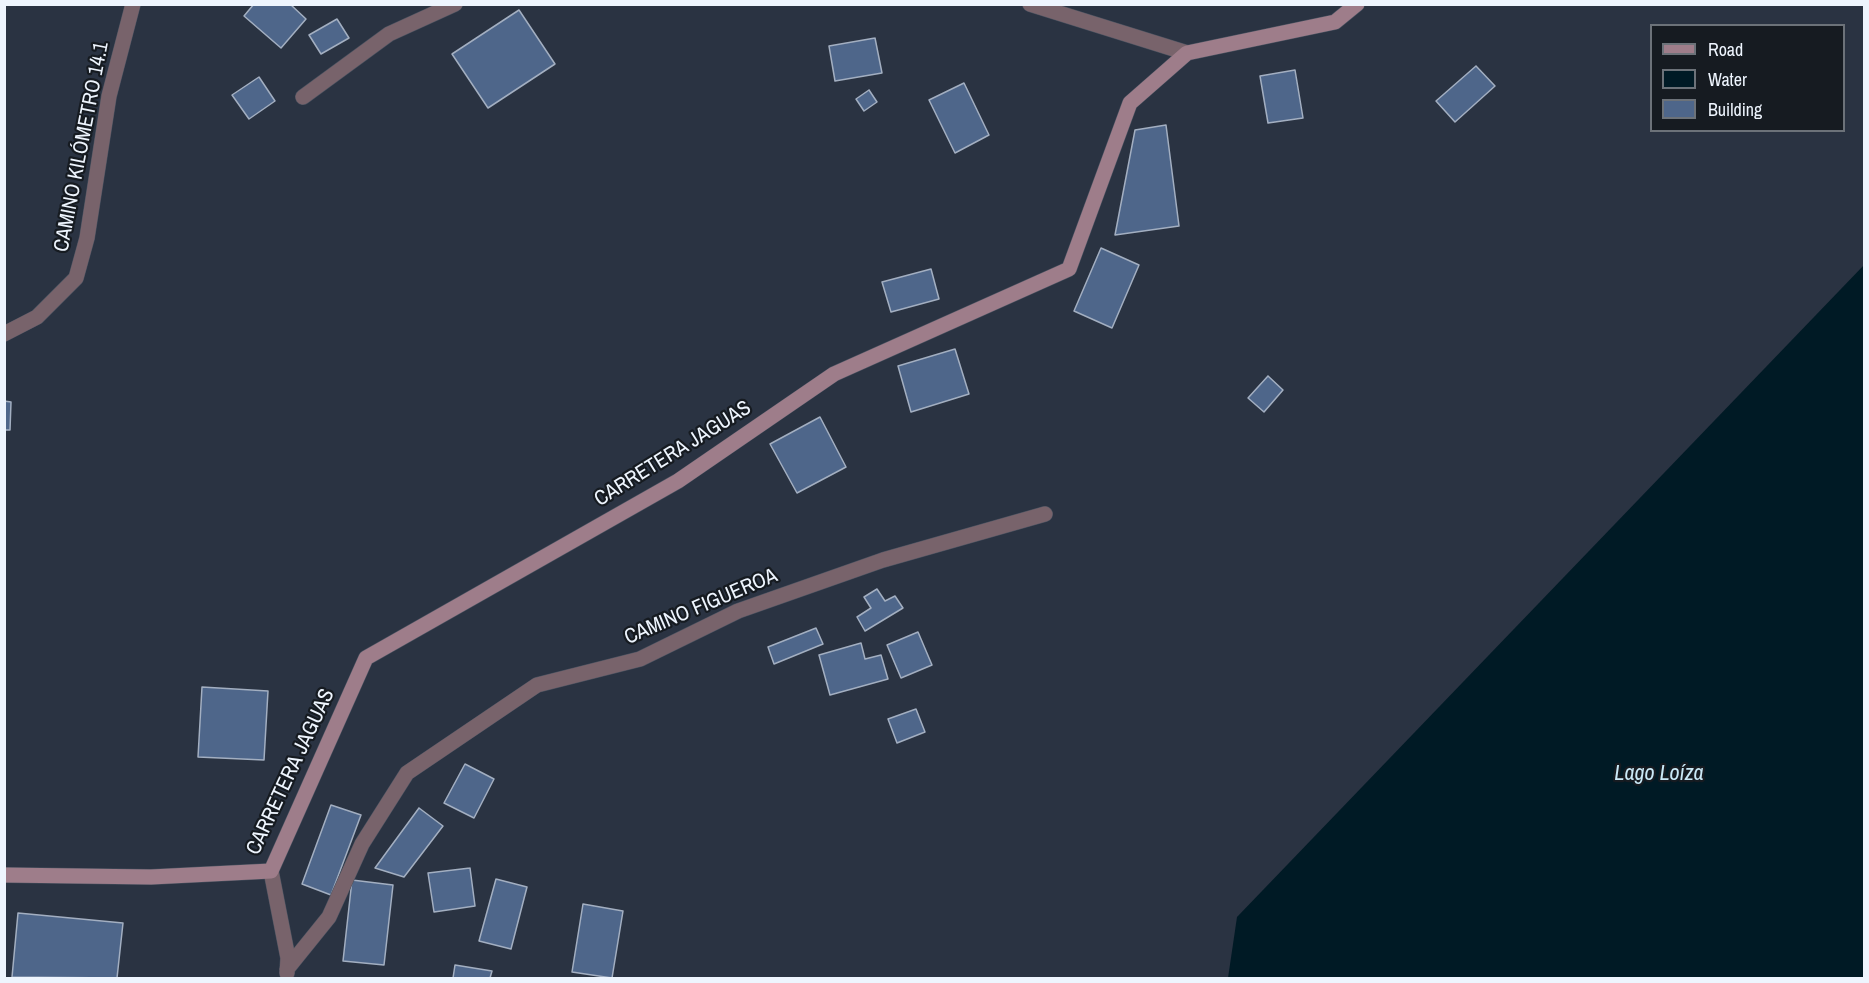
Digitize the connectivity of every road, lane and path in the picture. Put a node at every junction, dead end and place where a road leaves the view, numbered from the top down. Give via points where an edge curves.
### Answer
1 (133, 4) edge
2 (455, 4) edge
3 (1030, 4) edge
4 (1357, 4) edge
5 (1187, 53) junction
6 (303, 97) dead end
7 (4, 334) edge
8 (1045, 514) dead end
9 (271, 871) junction
10 (4, 875) edge
11 (287, 974) edge

1 - 7 street, CAMINO KILÓMETRO 14.1 via 109,96 87,238 76,278 37,317
2 - 6 street via 389,34
3 - 5 street
4 - 5 street, CARRETERA JAGUAS via 1335,22
5 - 9 street, CARRETERA JAGUAS via 1130,103 1069,269 834,374 678,481 366,658
8 - 11 street, CAMINO FIGUEROA via 883,560 738,611 640,658 537,685 406,773 362,844 329,917
9 - 10 street, CARRETERA JAGUAS via 151,877
9 - 11 street via 288,958

